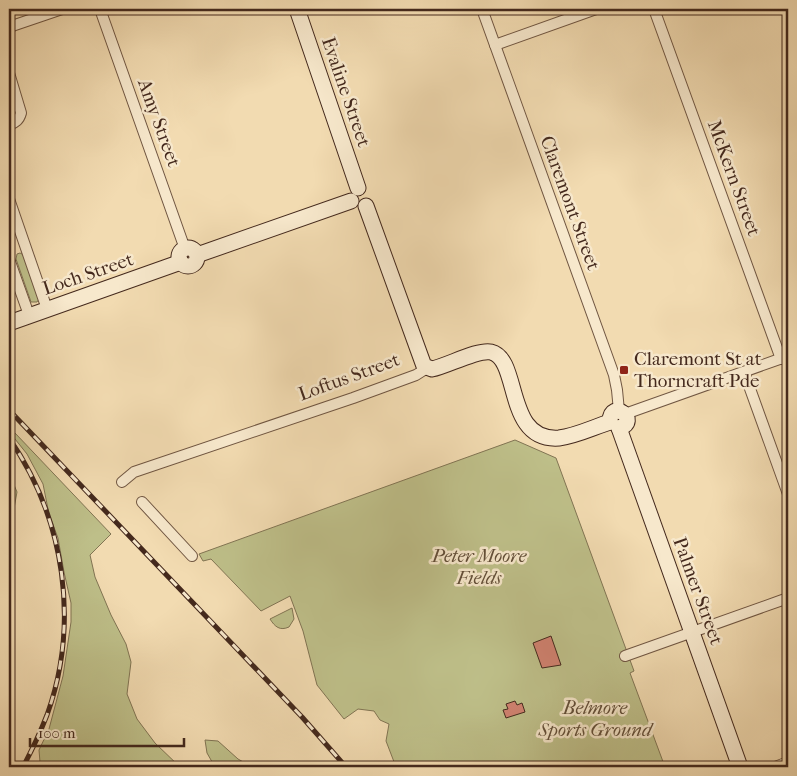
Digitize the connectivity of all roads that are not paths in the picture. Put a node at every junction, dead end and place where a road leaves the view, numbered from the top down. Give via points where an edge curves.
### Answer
1 (62, 9) edge
2 (100, 9) edge
3 (296, 9) edge
4 (482, 9) edge
5 (596, 9) edge
6 (654, 9) edge
7 (10, 27) edge
8 (495, 46) junction
9 (9, 73) edge
10 (9, 125) edge
11 (358, 188) junction
12 (9, 199) edge
13 (351, 201) junction
14 (366, 206) junction
15 (188, 255) junction
16 (9, 259) edge
17 (47, 309) junction
18 (29, 316) junction
19 (9, 323) edge
20 (785, 358) edge
21 (428, 368) junction
22 (744, 372) junction
23 (618, 419) junction
24 (122, 482) dead end
25 (788, 494) edge
26 (142, 502) dead end
27 (192, 556) dead end
28 (788, 598) edge
29 (692, 633) junction
30 (626, 656) dead end
31 (788, 762) edge
32 (740, 767) edge
33 (775, 767) edge

1 - 7 street
2 - 15 street, Amy Street
3 - 11 street, Evaline Street
4 - 8 street, Claremont Street
5 - 8 street
6 - 20 street, McKern Street
8 - 23 street, Claremont Street via 614,375
9 - 10 street via 22,112 20,119
11 - 13 street via 351,194
11 - 14 street via 370,194
12 - 17 street
13 - 14 street via 357,207
13 - 15 street, Loch Street
14 - 21 street via 422,363
15 - 17 street, Loch Street
16 - 18 street
17 - 18 street, Loch Street
18 - 19 street, Loch Street
20 - 22 street
21 - 23 street, Loftus Street via 439,368 480,353 496,354 505,367 524,421 546,436 562,438
21 - 24 street, Loftus Street via 353,398 134,472
22 - 23 street
22 - 25 street
23 - 29 street, Palmer Street
26 - 27 street
28 - 29 street
29 - 30 street
29 - 32 street, Palmer Street
31 - 33 street

